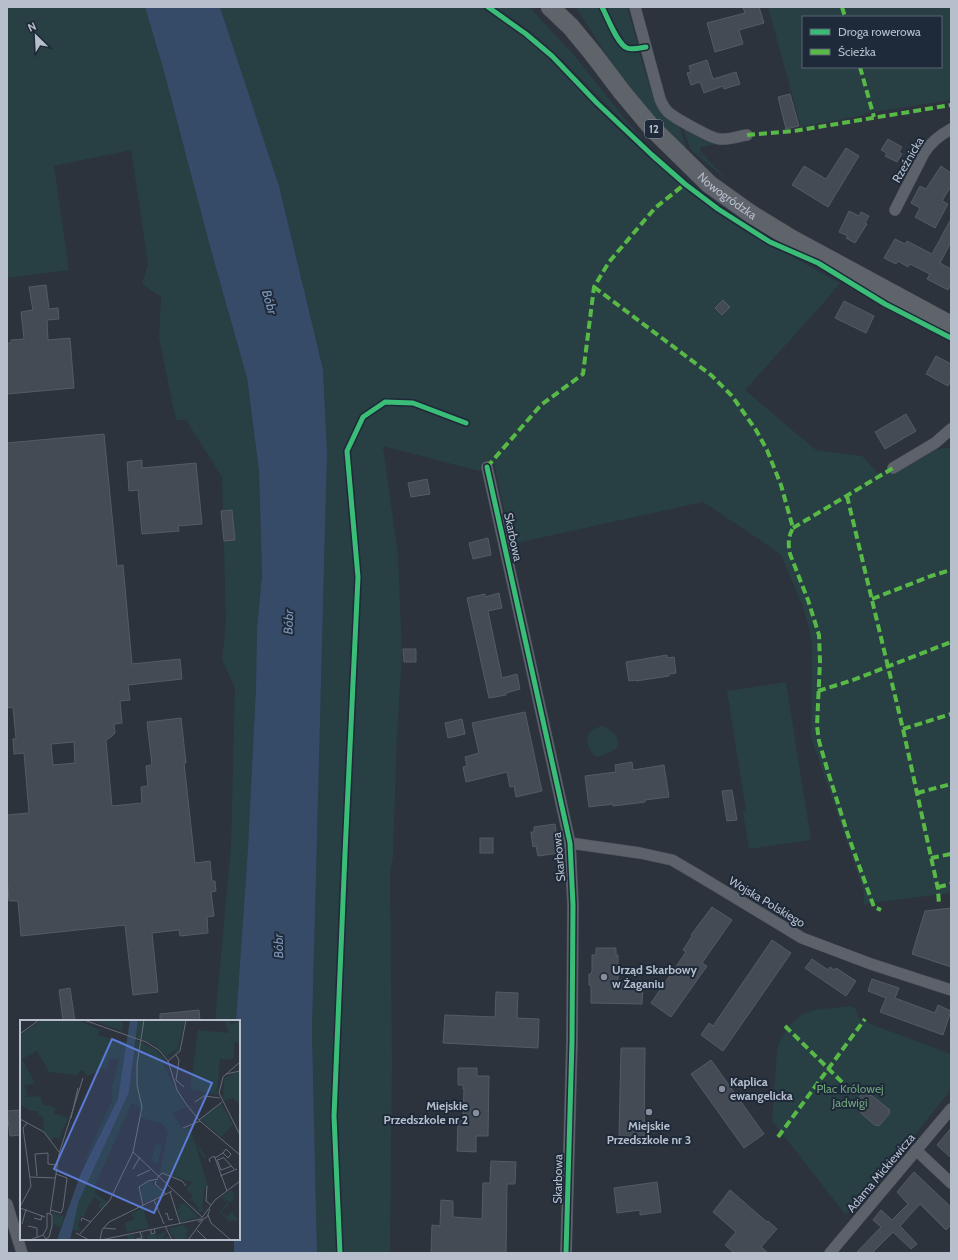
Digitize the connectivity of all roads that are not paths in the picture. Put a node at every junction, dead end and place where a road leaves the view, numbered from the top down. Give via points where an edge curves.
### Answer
1 (550, 7) edge
2 (635, 7) edge
3 (951, 129) edge
4 (747, 135) dead end
5 (895, 210) dead end
6 (951, 325) edge
7 (951, 429) edge
8 (487, 467) dead end
9 (893, 468) dead end
10 (570, 843) junction
11 (951, 990) edge
12 (951, 1109) edge
13 (916, 1150) junction
14 (951, 1183) edge
15 (7, 1204) edge
16 (22, 1253) edge
17 (566, 1253) edge
18 (830, 1253) edge

1 - 6 main road, Nowogródzka / 12 via 571,27 652,128 709,184 792,239
2 - 4 street via 660,99 667,111 719,140
3 - 5 street, Rzeźnicka via 942,133 924,153
7 - 9 street via 935,443
8 - 10 street, Skarbowa
10 - 11 street, Wojska Polskiego via 672,860 802,938 867,963
10 - 17 street, Skarbowa via 573,905 572,1041
12 - 13 street, Adama Mickiewicza
13 - 14 street
13 - 18 street, Adama Mickiewicza
15 - 16 street

